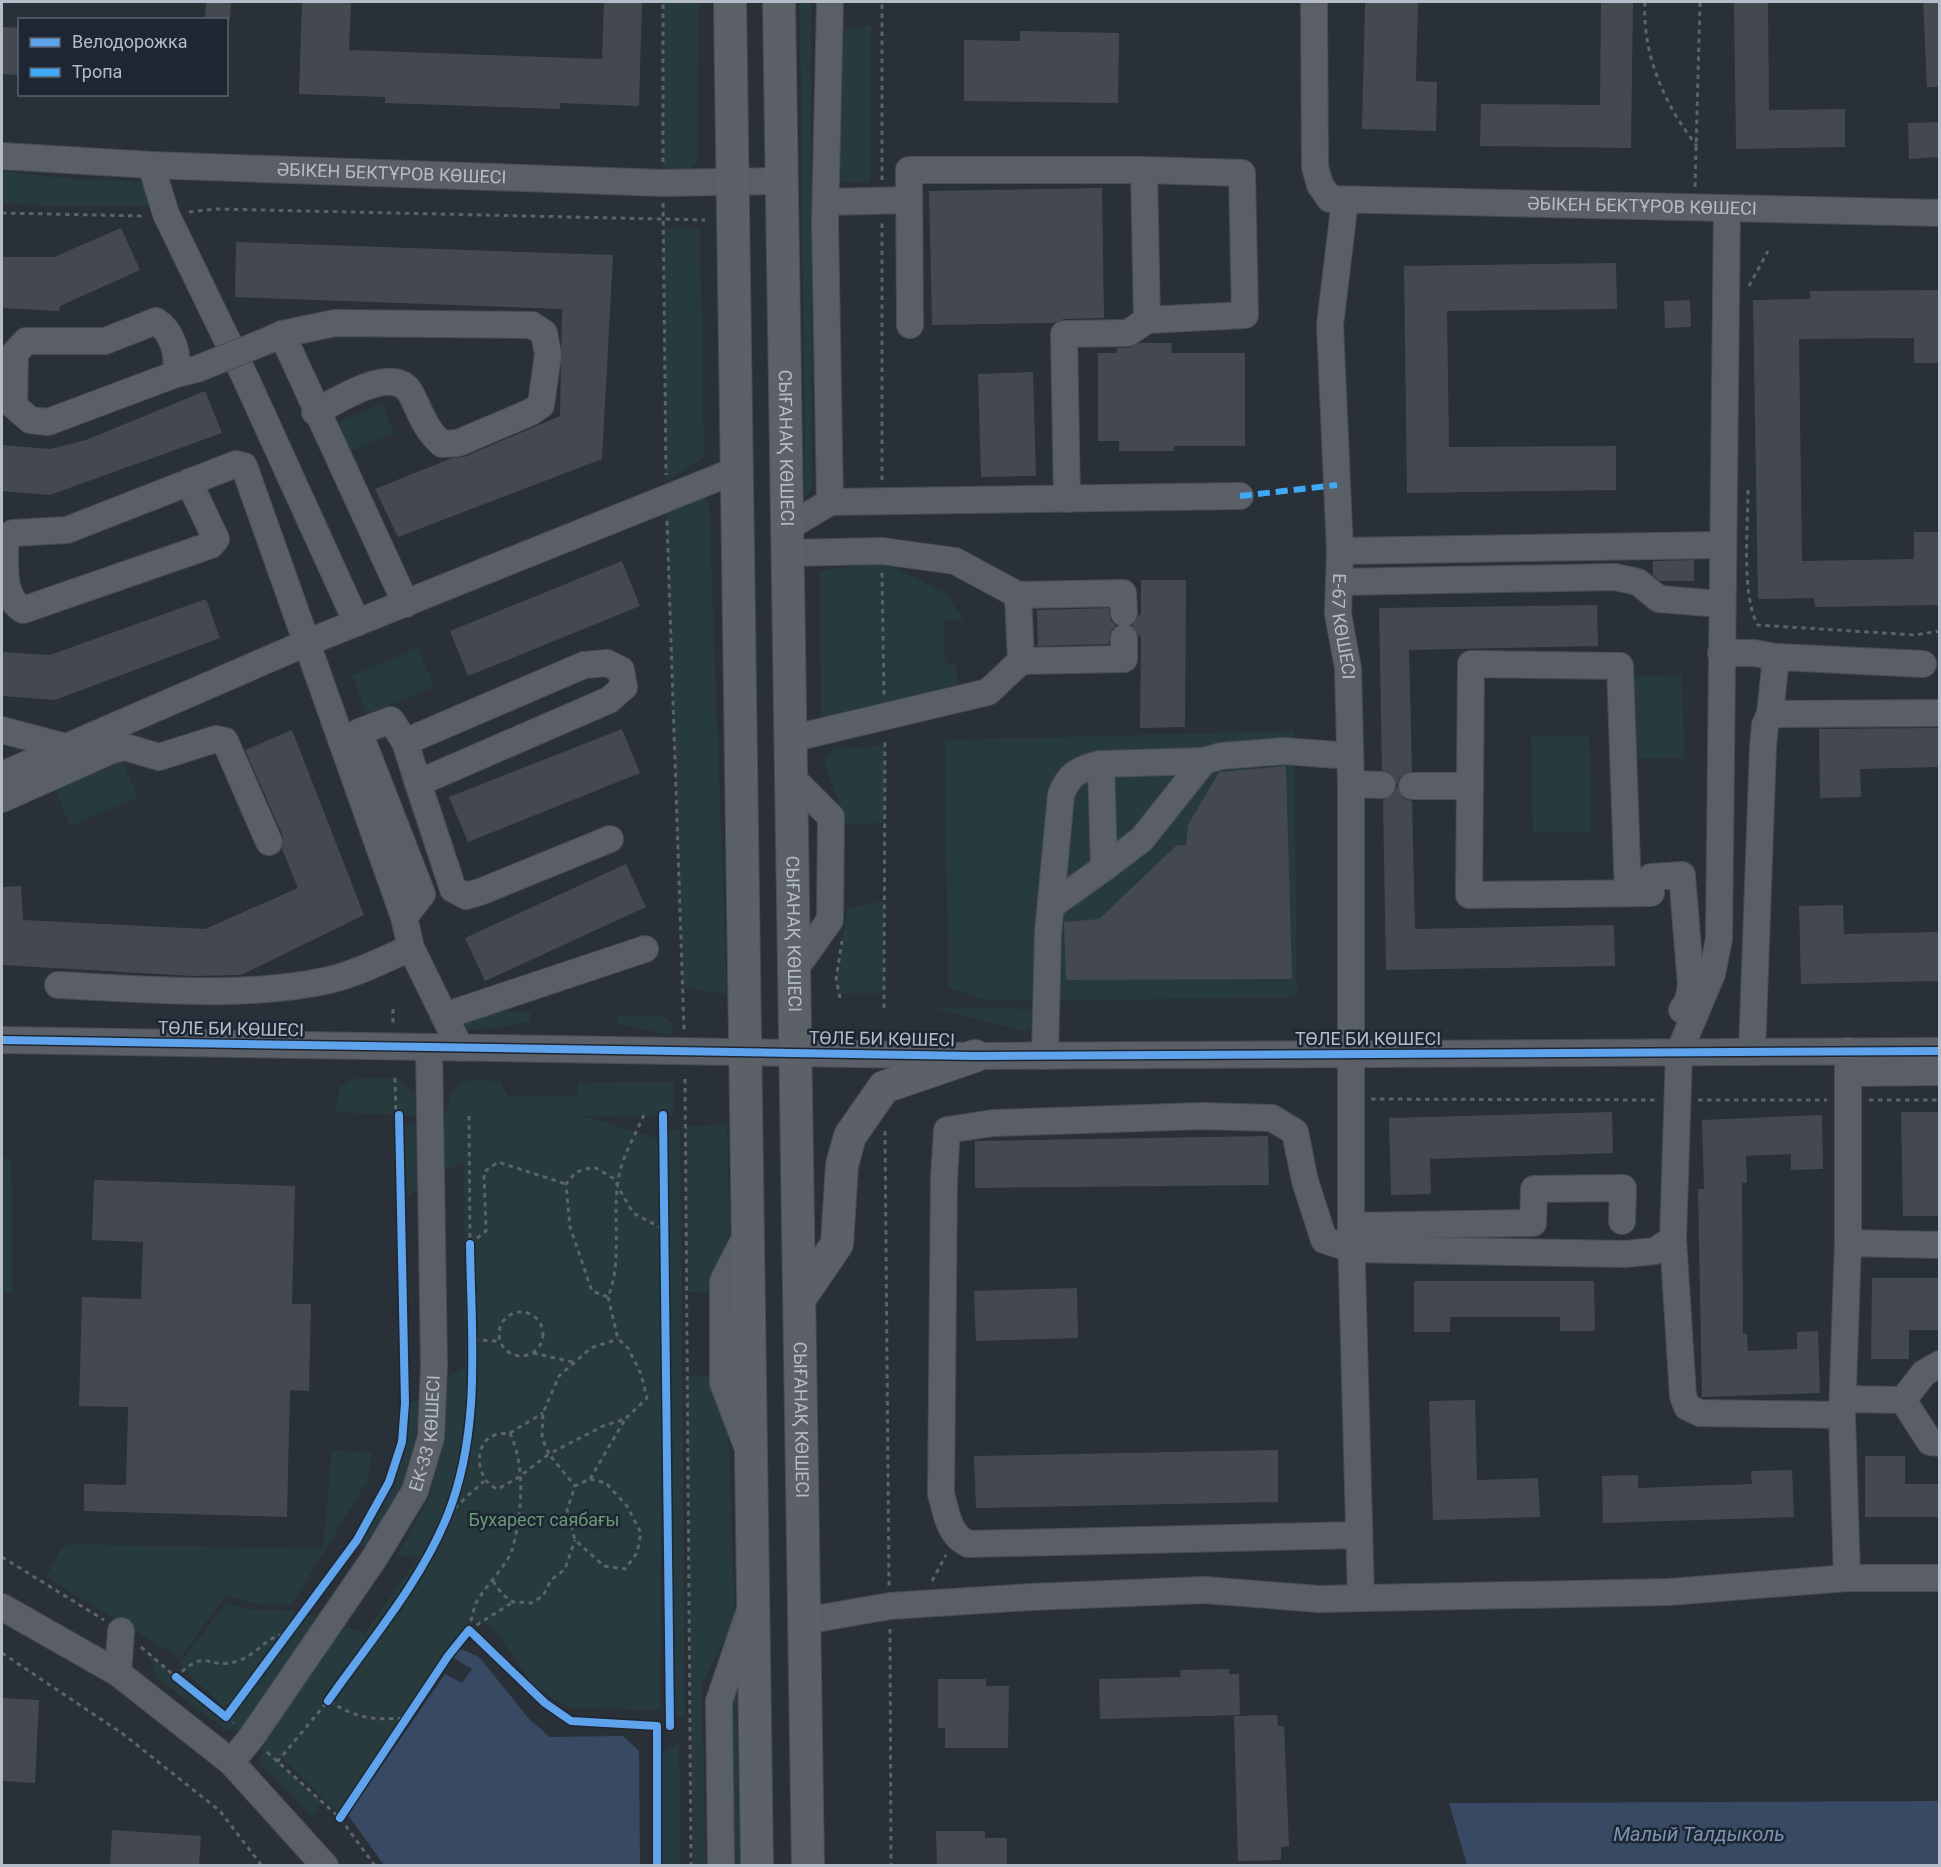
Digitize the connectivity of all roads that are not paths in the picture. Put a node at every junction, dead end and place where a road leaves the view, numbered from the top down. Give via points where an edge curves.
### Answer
1 (730, 2) edge
2 (779, 2) edge
3 (830, 2) edge
4 (1314, 2) edge
5 (2, 156) edge
6 (151, 165) junction
7 (1144, 170) junction
8 (782, 181) junction
9 (733, 182) junction
10 (908, 200) junction
11 (1345, 200) junction
12 (827, 202) junction
13 (1726, 208) junction
14 (1940, 213) edge
15 (1147, 320) junction
16 (910, 325) dead end
17 (275, 337) junction
18 (186, 371) junction
19 (315, 412) junction
20 (737, 470) junction
21 (189, 482) junction
22 (1240, 496) dead end
23 (1067, 499) junction
24 (830, 502) junction
25 (787, 541) junction
26 (1722, 545) junction
27 (1340, 551) junction
28 (1339, 582) junction
29 (1018, 595) junction
30 (406, 604) junction
31 (1721, 604) junction
32 (357, 623) junction
33 (306, 643) junction
34 (1721, 653) junction
35 (1776, 657) junction
36 (1020, 661) junction
37 (1923, 664) dead end
38 (1940, 713) edge
39 (1770, 714) junction
40 (2, 730) edge
41 (790, 739) junction
42 (405, 742) junction
43 (66, 747) junction
44 (1350, 756) junction
45 (1204, 761) junction
46 (1101, 764) junction
47 (2, 775) edge
48 (418, 783) junction
49 (1351, 784) junction
50 (1382, 785) dead end
51 (1412, 786) dead end
52 (1470, 786) junction
53 (2, 799) edge
54 (610, 839) dead end
55 (269, 842) dead end
56 (1104, 868) junction
57 (1628, 893) junction
58 (1052, 905) junction
59 (404, 917) junction
60 (411, 948) junction
61 (645, 949) dead end
62 (58, 985) dead end
63 (444, 1016) junction
64 (2, 1040) edge
65 (429, 1047) junction
66 (472, 1048) junction
67 (1940, 1051) edge
68 (745, 1052) junction
69 (1670, 1052) junction
70 (1752, 1052) junction
71 (796, 1053) junction
72 (1349, 1054) junction
73 (975, 1056) junction
74 (1045, 1056) junction
75 (1848, 1062) junction
76 (1940, 1072) edge
77 (1622, 1221) dead end
78 (1352, 1238) junction
79 (1673, 1239) junction
80 (1848, 1243) junction
81 (1940, 1245) edge
82 (800, 1298) junction
83 (1940, 1364) edge
84 (1903, 1400) junction
85 (1843, 1407) junction
86 (1940, 1443) edge
87 (1359, 1535) junction
88 (1847, 1578) junction
89 (1940, 1578) edge
90 (1361, 1598) junction
91 (753, 1599) junction
92 (2, 1607) edge
93 (804, 1621) junction
94 (121, 1631) road end
95 (118, 1673) junction
96 (231, 1762) junction
97 (809, 1865) edge
98 (325, 1866) edge
99 (721, 1866) edge
100 (757, 1866) edge

1 - 9 main road
2 - 8 main road, СЫҒАНАҚ КӨШЕСІ
3 - 12 street
4 - 11 street via 1315,166 1320,186 1330,199
5 - 6 street, ӘБІКЕН БЕКТҰРОВ КӨШЕСІ
6 - 9 street, ӘБІКЕН БЕКТҰРОВ КӨШЕСІ via 651,183
6 - 32 street via 165,214 246,379
7 - 10 street via 909,170
7 - 15 street
7 - 15 street via 1242,173 1245,315
8 - 9 street, ӘБІКЕН БЕКТҰРОВ КӨШЕСІ
8 - 25 main road, СЫҒАНАҚ КӨШЕСІ
9 - 20 main road
10 - 12 street
10 - 16 street
11 - 13 street, ӘБІКЕН БЕКТҰРОВ КӨШЕСІ
11 - 27 street, Е-67 КӨШЕСІ via 1330,325
12 - 24 street
13 - 14 street, ӘБІКЕН БЕКТҰРОВ КӨШЕСІ
13 - 26 street
15 - 23 street via 1128,333 1064,334
17 - 18 street, bridge
17 - 19 street
17 - 19 street via 335,324 532,325 544,333 548,354 542,405 458,443 442,444 427,431 410,391 398,382 378,382
18 - 18 street via 164,326 156,321 105,341 26,341 15,353 14,406 30,420 48,422
19 - 30 street
20 - 30 street
20 - 68 main road
21 - 21 street via 216,539 211,545 22,610 13,604 7,594 5,539 13,533 67,530
21 - 33 street via 236,464 244,466
22 - 23 street
23 - 24 street
24 - 25 street
25 - 29 street via 955,561
25 - 41 main road, СЫҒАНАҚ КӨШЕСІ
26 - 27 street
26 - 31 street
27 - 28 street, Е-67 КӨШЕСІ
28 - 31 street via 1616,577 1638,582 1659,599
28 - 44 street, Е-67 КӨШЕСІ via 1338,614 1348,668
29 - 36 street
29 - 36 street via 1123,593 1124,659
30 - 32 street
31 - 34 street
32 - 33 street
33 - 43 street
33 - 59 street
34 - 35 street
34 - 69 street via 1719,939 1712,974
35 - 37 street
35 - 39 street
36 - 41 street via 988,692
38 - 39 street
39 - 70 street via 1763,747
40 - 43 street
41 - 71 main road, СЫҒАНАҚ КӨШЕСІ
42 - 48 street
42 - 48 street via 584,665 607,663 621,670 624,687 609,700
42 - 59 street via 391,720 359,732 422,894
43 - 47 street
44 - 45 street via 1284,751
44 - 49 street, Е-67 КӨШЕСІ
45 - 46 street
45 - 56 street via 1142,839
46 - 56 street
46 - 58 street via 1080,769 1067,778 1061,795
48 - 54 street via 453,889 466,896
49 - 50 street
49 - 72 street, Е-67 КӨШЕСІ
51 - 52 street
52 - 57 street via 1469,895
52 - 57 street via 1471,664 1620,666
53 - 55 street via 112,750 125,747 159,757 216,739 225,741
56 - 58 street
57 - 69 street via 1651,893 1651,877 1682,875 1691,985
58 - 74 street
59 - 60 street
60 - 62 street via 332,980 287,988 181,990
60 - 63 street
61 - 63 street
63 - 66 street
64 - 65 street, ТӨЛЕ БИ КӨШЕСІ
65 - 66 street, ТӨЛЕ БИ КӨШЕСІ
65 - 96 street, ЕК-33 КӨШЕСІ via 434,1366 431,1437 415,1491 375,1557
66 - 68 street, ТӨЛЕ БИ КӨШЕСІ
67 - 75 street, ТӨЛЕ БИ КӨШЕСІ
68 - 71 street, ТӨЛЕ БИ КӨШЕСІ
68 - 91 main road
69 - 70 street, ТӨЛЕ БИ КӨШЕСІ
69 - 72 street, ТӨЛЕ БИ КӨШЕСІ
69 - 79 street via 1678,1100
70 - 75 street, ТӨЛЕ БИ КӨШЕСІ
71 - 73 street, ТӨЛЕ БИ КӨШЕСІ
71 - 82 main road, СЫҒАНАҚ КӨШЕСІ
72 - 74 street, ТӨЛЕ БИ КӨШЕСІ
72 - 78 street, Е-67 КӨШЕСІ
73 - 74 street, ТӨЛЕ БИ КӨШЕСІ
73 - 82 main road via 884,1087 850,1136 842,1165 837,1244
75 - 76 street
75 - 80 street
77 - 78 street via 1623,1188 1534,1188 1533,1222
78 - 79 street via 1625,1254 1655,1251
78 - 87 street, Е-67 КӨШЕСІ
78 - 87 street via 1324,1240 1305,1181 1295,1132 1272,1118 1202,1116 993,1123 947,1130 941,1494 956,1538 968,1544
79 - 85 street via 1683,1396 1687,1407 1700,1413
80 - 81 street
80 - 85 street
82 - 93 main road, СЫҒАНАҚ КӨШЕСІ
83 - 84 street via 1924,1373
84 - 85 street
84 - 86 street via 1930,1442
85 - 88 street
87 - 90 street, Е-67 КӨШЕСІ
88 - 89 street
88 - 90 street via 1669,1592
90 - 93 street via 1319,1599 1204,1590 890,1606
91 - 99 street via 719,1701
91 - 100 main road
92 - 95 street
93 - 97 main road, СЫҒАНАҚ КӨШЕСІ
94 - 95 street
95 - 96 street
96 - 98 street

